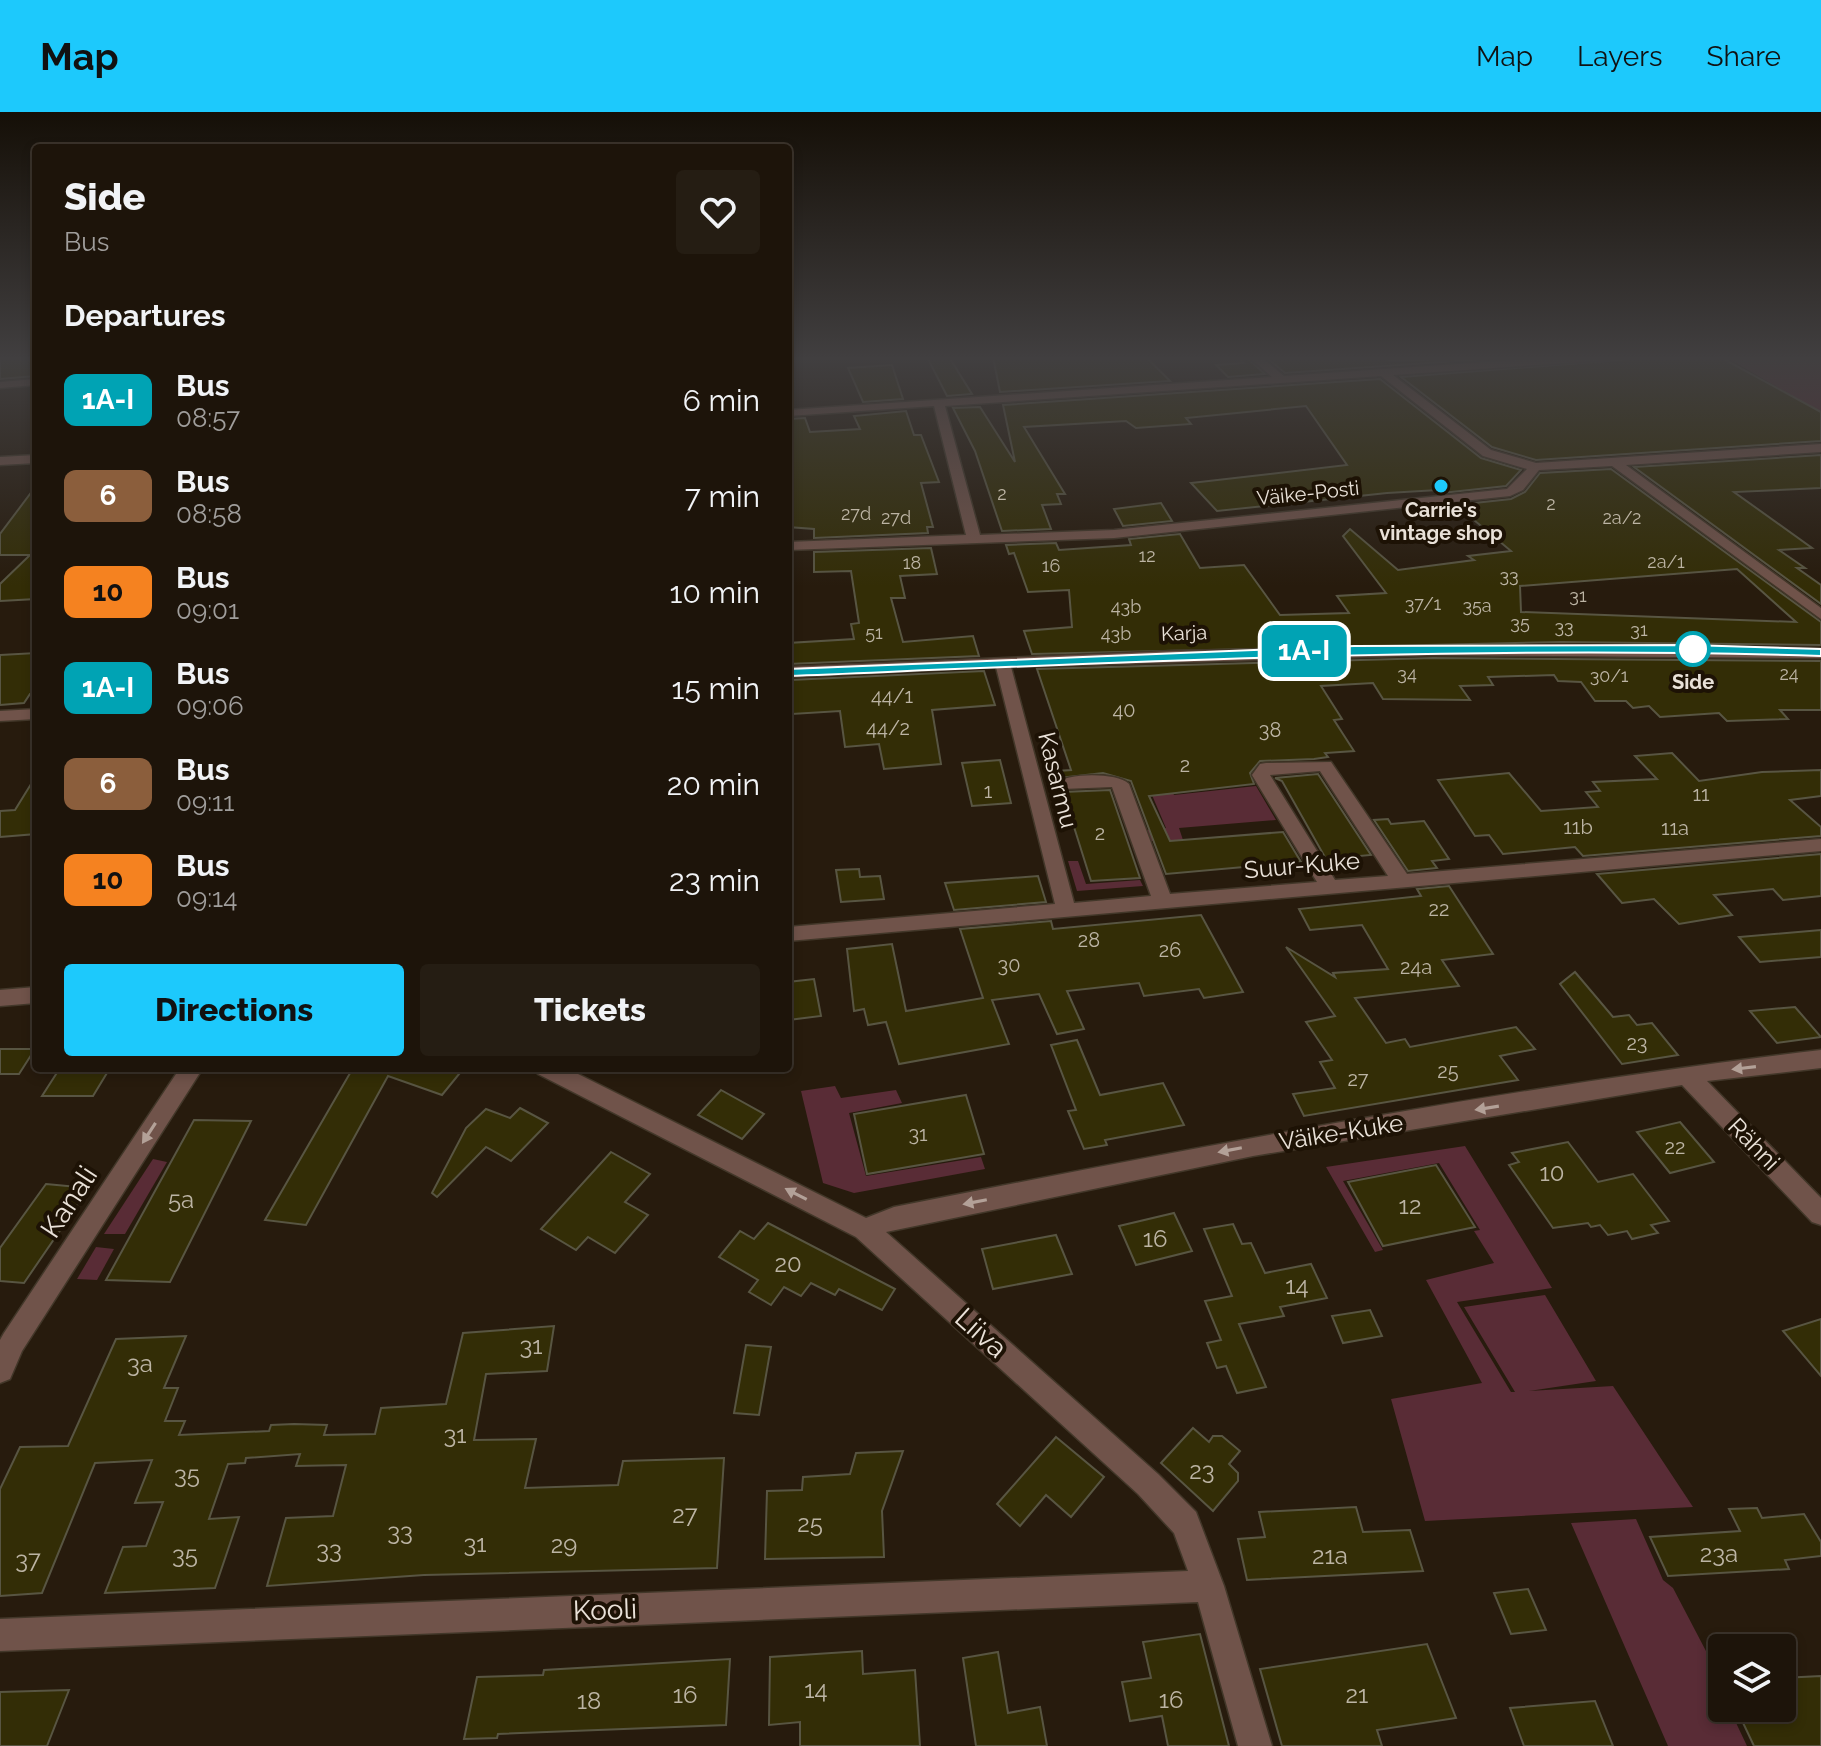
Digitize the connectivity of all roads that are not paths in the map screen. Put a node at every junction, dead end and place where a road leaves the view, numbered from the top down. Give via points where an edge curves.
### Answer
1 (947, 433) edge
2 (1462, 433) edge
3 (1821, 448) edge
4 (32, 459) edge
5 (0, 461) edge
6 (1615, 462) junction
7 (1535, 467) junction
8 (974, 539) junction
9 (792, 546) edge
10 (1821, 615) edge
11 (1821, 653) edge
12 (1002, 661) junction
13 (792, 672) edge
14 (32, 714) edge
15 (0, 716) edge
16 (1063, 784) dead end
17 (1821, 845) edge
18 (1402, 882) junction
19 (1330, 888) junction
20 (1161, 903) junction
21 (1067, 912) junction
22 (792, 934) edge
23 (32, 995) edge
24 (0, 998) edge
25 (1821, 1059) edge
26 (189, 1072) edge
27 (554, 1072) edge
28 (1687, 1075) junction
29 (1821, 1214) edge
30 (865, 1229) junction
31 (0, 1370) edge
32 (1209, 1586) junction
33 (0, 1635) edge
34 (1255, 1746) edge

1 - 8 street
2 - 7 street via 1487,453
3 - 6 street
4 - 5 street
6 - 7 street
6 - 10 street
7 - 8 street, Väike-Posti via 1510,492 1114,534
8 - 9 street, Väike-Posti
11 - 12 street, Karja via 1475,648
12 - 13 street, Karja
12 - 21 street, Kasarmu
14 - 15 street
16 - 20 street via 1120,784
17 - 18 street, Suur-Kuke
18 - 19 street, Suur-Kuke
18 - 19 street via 1325,766 1266,768 1261,775
19 - 20 street, Suur-Kuke
20 - 21 street, Suur-Kuke
21 - 22 street, Suur-Kuke
23 - 24 street
25 -> 28 street, Väike-Kuke
26 -> 31 street, Kanali via 13,1342
30 -> 27 street, Liiva
28 - 29 street, Rähni
28 -> 30 street, Väike-Kuke via 1253,1146 894,1218
30 - 32 street, Liiva via 1148,1484 1185,1523
32 - 33 street, Kooli
32 - 34 street, Liiva

